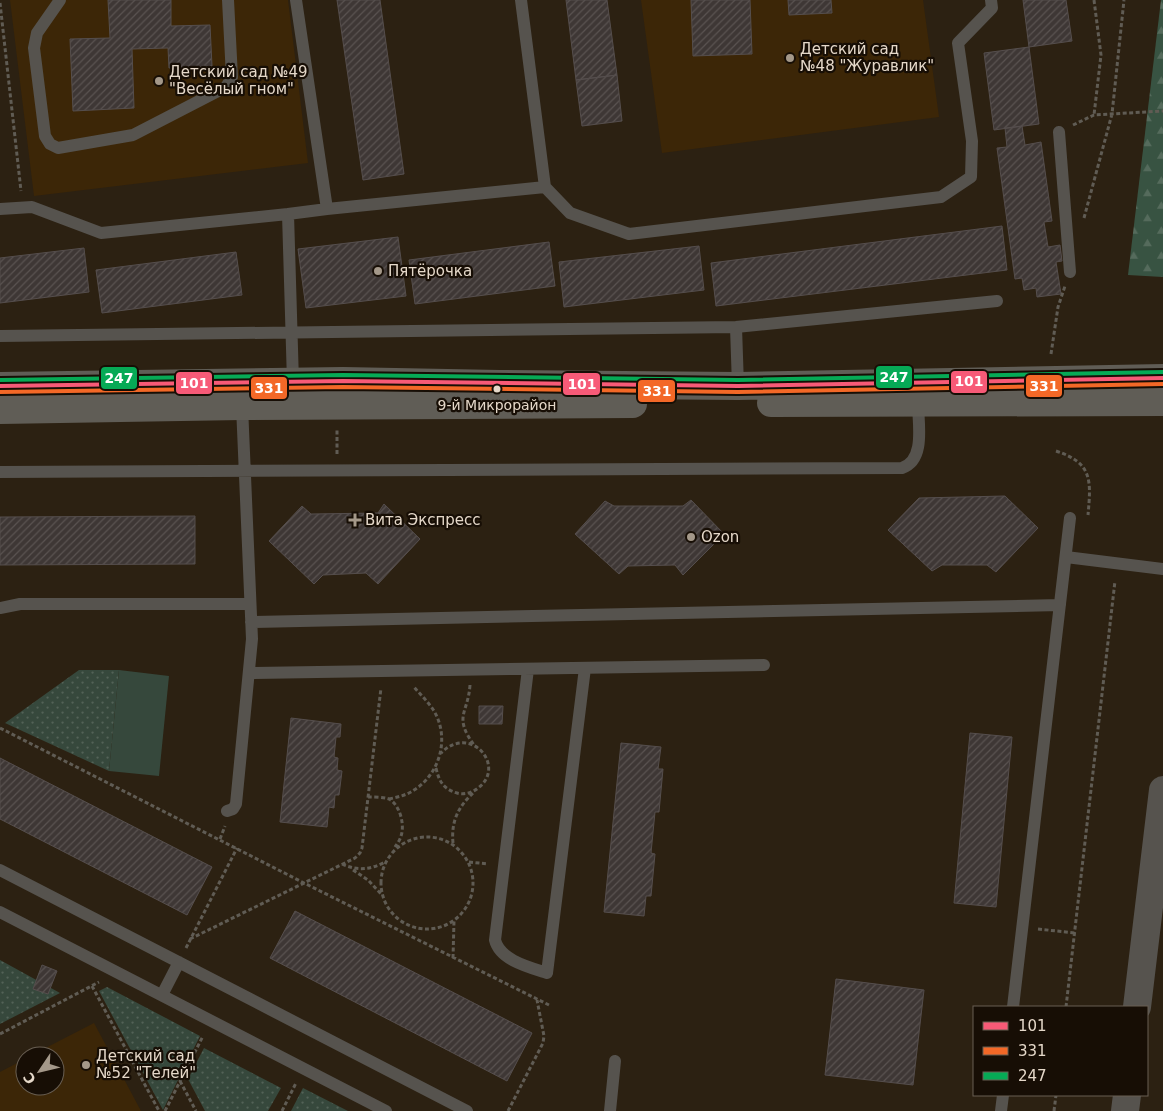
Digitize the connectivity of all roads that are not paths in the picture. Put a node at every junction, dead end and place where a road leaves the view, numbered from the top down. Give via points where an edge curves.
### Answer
1 (60, 0) edge
2 (228, 0) edge
3 (296, 0) edge
4 (521, 0) edge
5 (990, 0) edge
6 (1059, 132) road end
7 (545, 187) junction
8 (327, 209) junction
9 (0, 210) edge
10 (288, 214) junction
11 (1070, 272) road end
12 (997, 301) dead end
13 (736, 327) junction
14 (292, 332) junction
15 (0, 336) edge
16 (1163, 378) edge
17 (0, 386) edge
18 (738, 386) junction
19 (242, 394) junction
20 (293, 394) junction
21 (1163, 402) edge
22 (918, 403) junction
23 (0, 410) edge
24 (244, 471) junction
25 (0, 472) edge
26 (1070, 518) dead end
27 (1066, 557) junction
28 (1163, 568) edge
29 (250, 604) junction
30 (1060, 605) junction
31 (0, 608) edge
32 (251, 622) junction
33 (764, 665) dead end
34 (585, 668) junction
35 (528, 669) junction
36 (249, 674) junction
37 (1163, 790) edge
38 (227, 811) dead end
39 (0, 870) edge
40 (0, 912) edge
41 (178, 962) junction
42 (162, 995) junction
43 (1013, 1006) edge
44 (1137, 1006) edge
45 (615, 1061) dead end
46 (1003, 1096) edge
47 (1127, 1096) edge
48 (386, 1111) edge
49 (467, 1111) edge
50 (610, 1111) edge
51 (1001, 1111) edge
52 (1125, 1111) edge

1 - 2 lane via 37,33 34,48 45,136 58,148 133,135 226,87 232,77
3 - 8 lane
4 - 7 lane
5 - 7 lane via 992,8 958,43 972,141 971,177 941,197 629,234 570,213
6 - 11 lane
7 - 8 lane
8 - 10 lane
9 - 10 lane via 32,207 101,233
10 - 14 lane
12 - 13 lane
13 - 14 lane
13 - 18 lane
14 - 15 lane
14 - 20 lane
16 - 18 main road
17 - 19 main road
18 - 20 main road via 343,381
19 - 20 main road
19 - 23 main road
19 - 24 lane
20 - 22 main road
21 - 22 main road
22 - 24 lane via 918,450 912,463 902,468
24 - 25 lane
24 - 29 lane
26 - 27 lane
27 - 28 lane
27 - 30 lane
29 - 31 lane via 20,604
29 - 32 lane
30 - 32 lane
30 - 43 lane
32 - 36 lane
33 - 34 lane
34 - 35 lane
34 - 35 lane via 547,973 506,956 495,940
35 - 36 lane
36 - 38 lane via 236,804
37 - 44 street
39 - 41 lane
40 - 42 lane
41 - 42 lane
41 - 49 lane
42 - 48 lane
45 - 50 lane
46 - 51 lane
47 - 52 street

